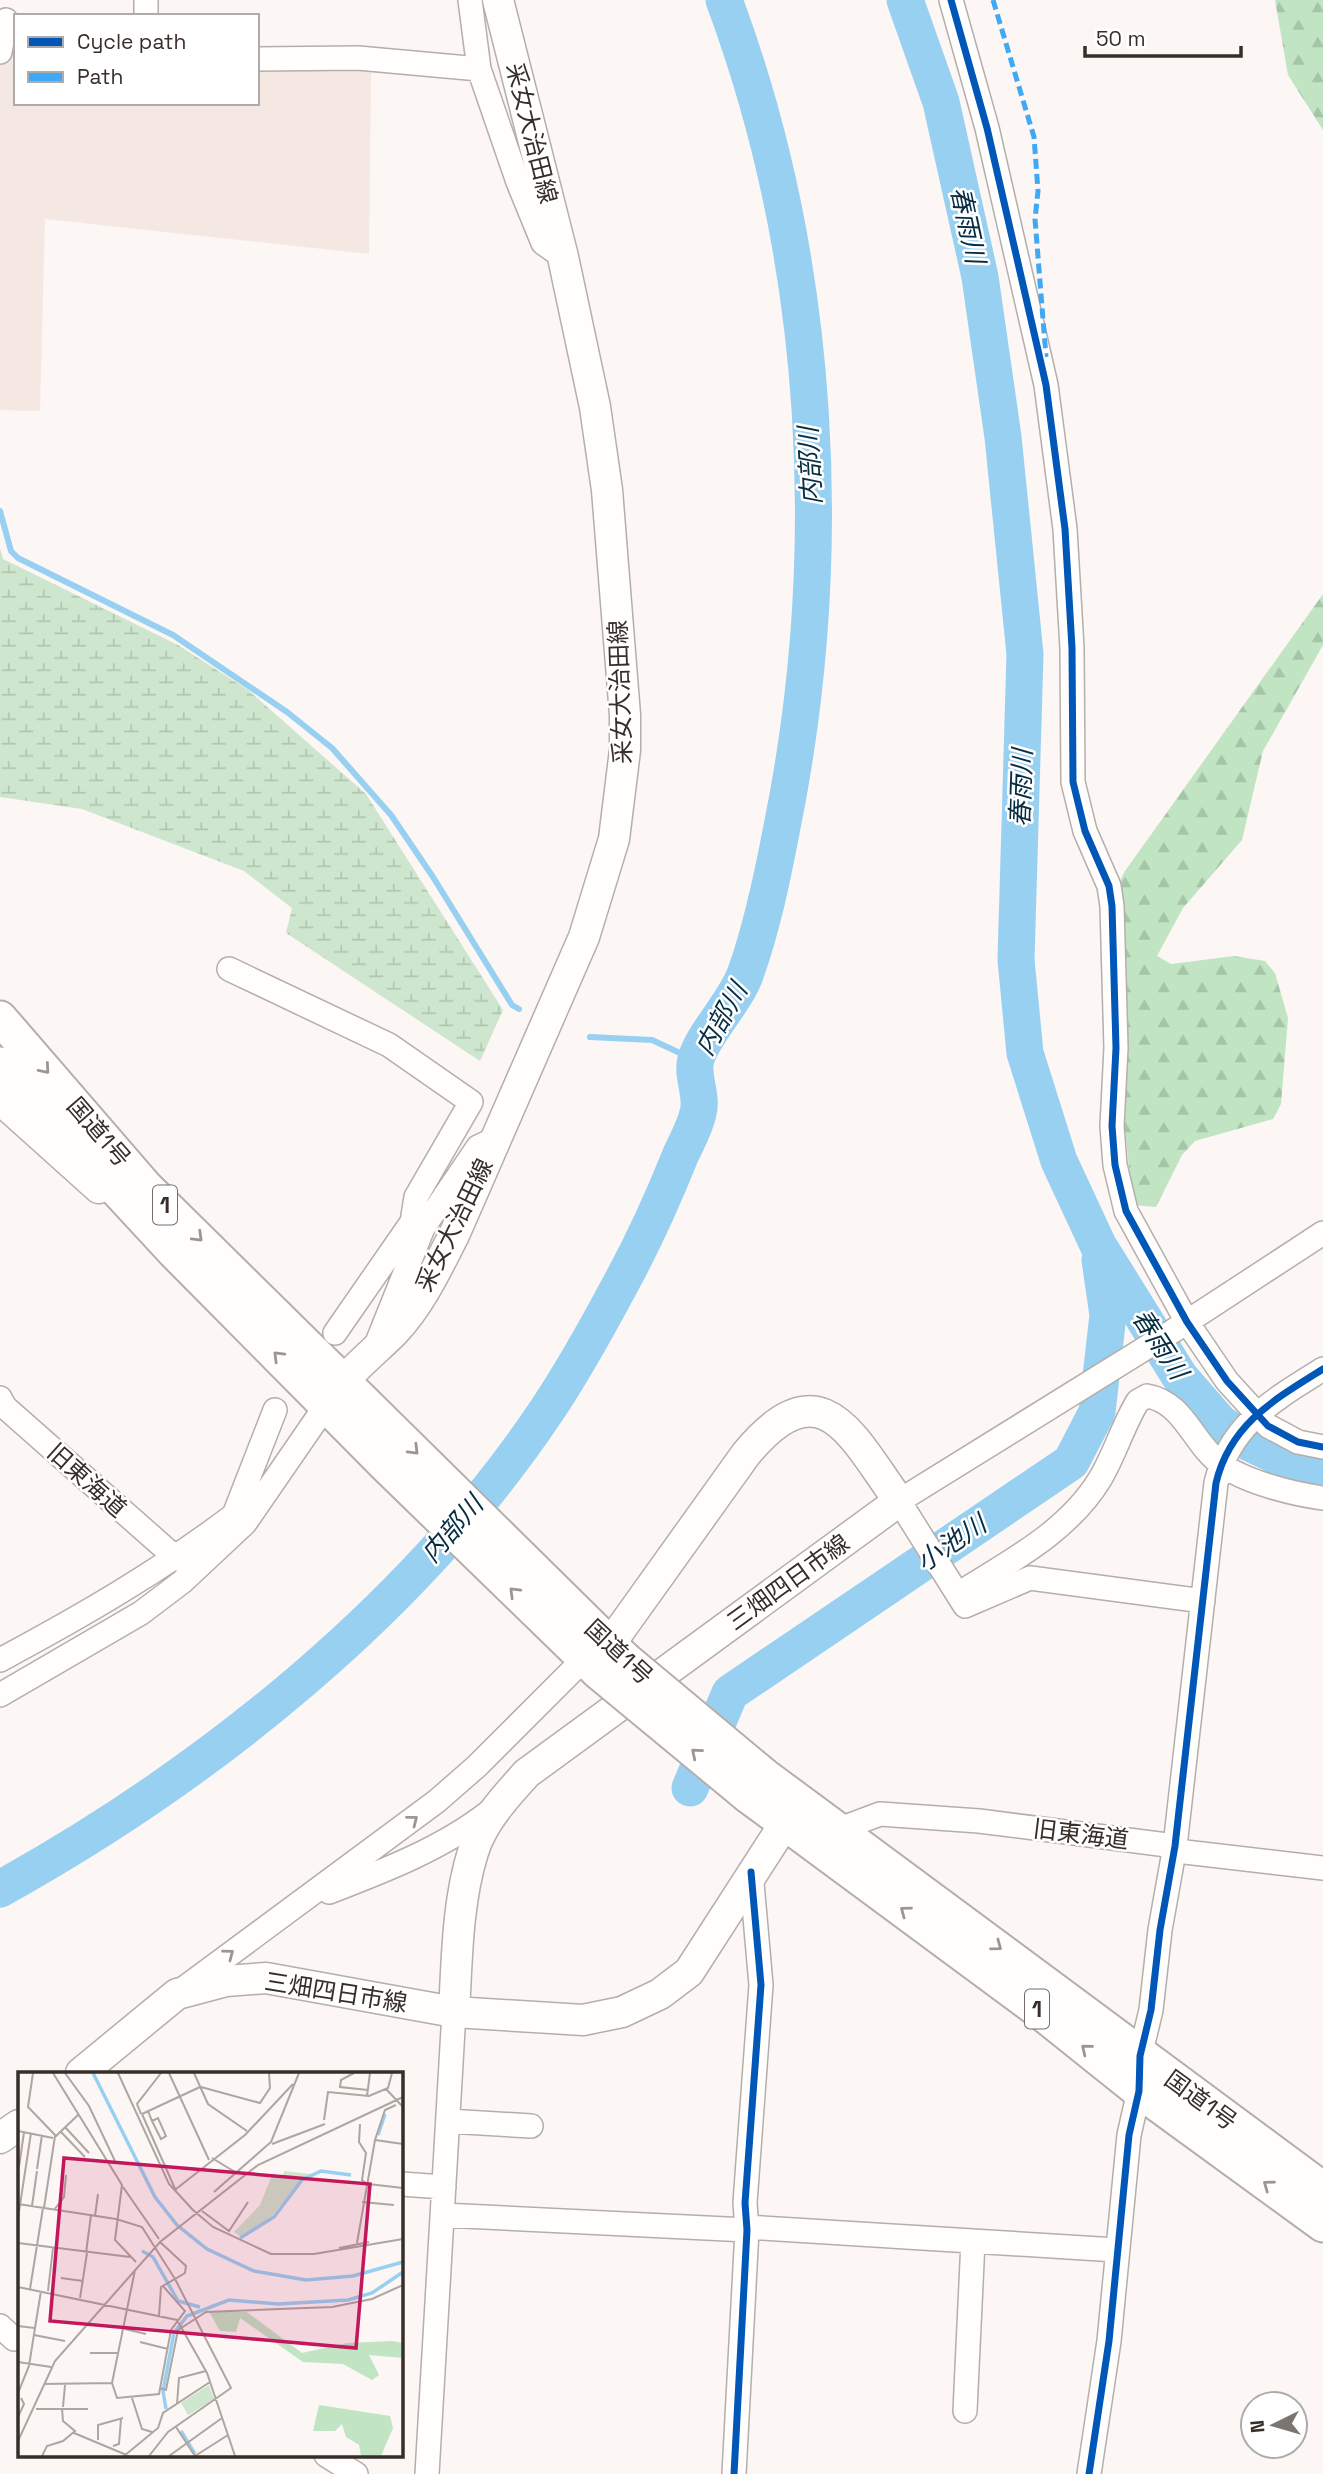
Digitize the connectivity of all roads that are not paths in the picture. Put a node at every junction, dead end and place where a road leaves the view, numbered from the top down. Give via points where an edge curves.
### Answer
1 (470, 0) edge
2 (498, 0) edge
3 (951, 0) edge
4 (7, 21) edge
5 (0, 52) edge
6 (259, 59) edge
7 (479, 69) junction
8 (563, 257) junction
9 (229, 969) dead end
10 (0, 1017) edge
11 (0, 1064) edge
12 (0, 1099) edge
13 (497, 1138) junction
14 (417, 1225) junction
15 (1323, 1233) edge
16 (174, 1252) junction
17 (1180, 1327) junction
18 (334, 1332) dead end
19 (374, 1350) junction
20 (1323, 1369) edge
21 (0, 1398) edge
22 (346, 1404) junction
23 (275, 1410) dead end
24 (1252, 1418) junction
25 (1323, 1447) edge
26 (1223, 1458) junction
27 (1323, 1498) edge
28 (906, 1513) junction
29 (239, 1519) junction
30 (177, 1559) junction
31 (958, 1593) junction
32 (1203, 1601) junction
33 (594, 1649) junction
34 (0, 1660) edge
35 (0, 1695) edge
36 (756, 1785) junction
37 (499, 1803) junction
38 (785, 1823) junction
39 (840, 1829) junction
40 (1175, 1846) junction
41 (1323, 1868) edge
42 (751, 1872) junction
43 (290, 1907) junction
44 (155, 2010) junction
45 (454, 2012) junction
46 (1140, 2056) junction
47 (82, 2072) edge
48 (1139, 2091) junction
49 (448, 2121) junction
50 (18, 2125) edge
51 (531, 2126) dead end
52 (0, 2138) edge
53 (402, 2184) edge
54 (444, 2186) junction
55 (1323, 2189) edge
56 (443, 2214) junction
57 (1323, 2225) edge
58 (747, 2228) junction
59 (973, 2241) junction
60 (1116, 2250) junction
61 (965, 2412) dead end
62 (328, 2456) edge
63 (356, 2474) edge
64 (427, 2474) edge
65 (734, 2474) edge
66 (1089, 2474) edge

1 - 7 street
2 - 8 main road, 采女大治田線
3 - 17 street via 1009,222 1045,385 1059,474 1070,605 1073,782 1112,906 1116,1048 1112,1126 1119,1191
4 - 5 street
6 - 7 street via 358,58
7 - 8 street via 544,243
8 - 13 main road, 采女大治田線 via 596,407 607,490 625,750 614,839 584,937
9 - 14 street via 389,1045 471,1102 416,1198
10 -> 22 highway, 国道1号 / 1 via 146,1187
11 - 16 highway, 国道1号 / 1
12 - 16 main road
13 - 14 street via 478,1147
13 - 19 main road, 采女大治田線 via 429,1282 396,1330
14 - 18 street
14 - 19 street
15 - 17 street
22 -> 16 highway, 国道1号 / 1
17 - 24 street
17 - 28 street via 1044,1412
19 - 22 main road, 采女大治田線
20 - 24 street
21 - 30 street, 旧東海道
22 - 29 street
22 - 33 highway, 国道1号 / 1
23 - 29 street
24 - 25 street via 1298,1442
24 - 26 street
26 - 27 street via 1268,1485
26 - 31 street via 1166,1402 1147,1396 1132,1410 1108,1465 1073,1514 1051,1534
26 - 32 street
28 - 31 street
28 - 33 main road via 844,1424 813,1412 784,1419 746,1454
28 - 37 main road, 三畑四日市線 via 527,1773
29 - 30 street
29 - 35 street via 183,1582 141,1613
30 - 34 street
31 - 32 street via 965,1606 1030,1578
32 - 40 street
33 - 36 highway, 国道1号 / 1, bridge
43 -> 33 street via 437,1801
36 - 38 highway, 国道1号 / 1
36 - 39 highway, 国道1号 / 1
37 - 43 street via 467,1829 423,1852
37 - 45 main road, 三畑四日市線 via 473,1851 460,1919
38 - 42 main road, 三畑四日市線
48 -> 38 highway, 国道1号 / 1
39 - 40 street, 旧東海道 via 880,1814 979,1821
39 -> 46 highway, 国道1号 / 1
40 - 41 street, 旧東海道 via 1185,1852
40 - 46 street
42 - 45 main road, 三畑四日市線 via 689,1972 640,2004 583,2020
42 - 58 street via 761,1985
44 -> 43 street
44 - 45 main road, 三畑四日市線 via 177,1994 206,1984 266,1978
44 - 47 main road, 三畑四日市線
45 - 49 street
46 - 48 street
46 - 55 highway, 国道1号 / 1
57 -> 48 highway, 国道1号 / 1
48 - 60 street via 1129,2134
49 - 51 street
49 - 54 street
50 - 52 main road
53 - 54 street
54 - 56 street
56 - 58 street
56 - 64 street
58 - 59 street
58 - 65 street
59 - 60 street
59 - 61 street
60 - 66 street via 1109,2341
62 - 63 street

